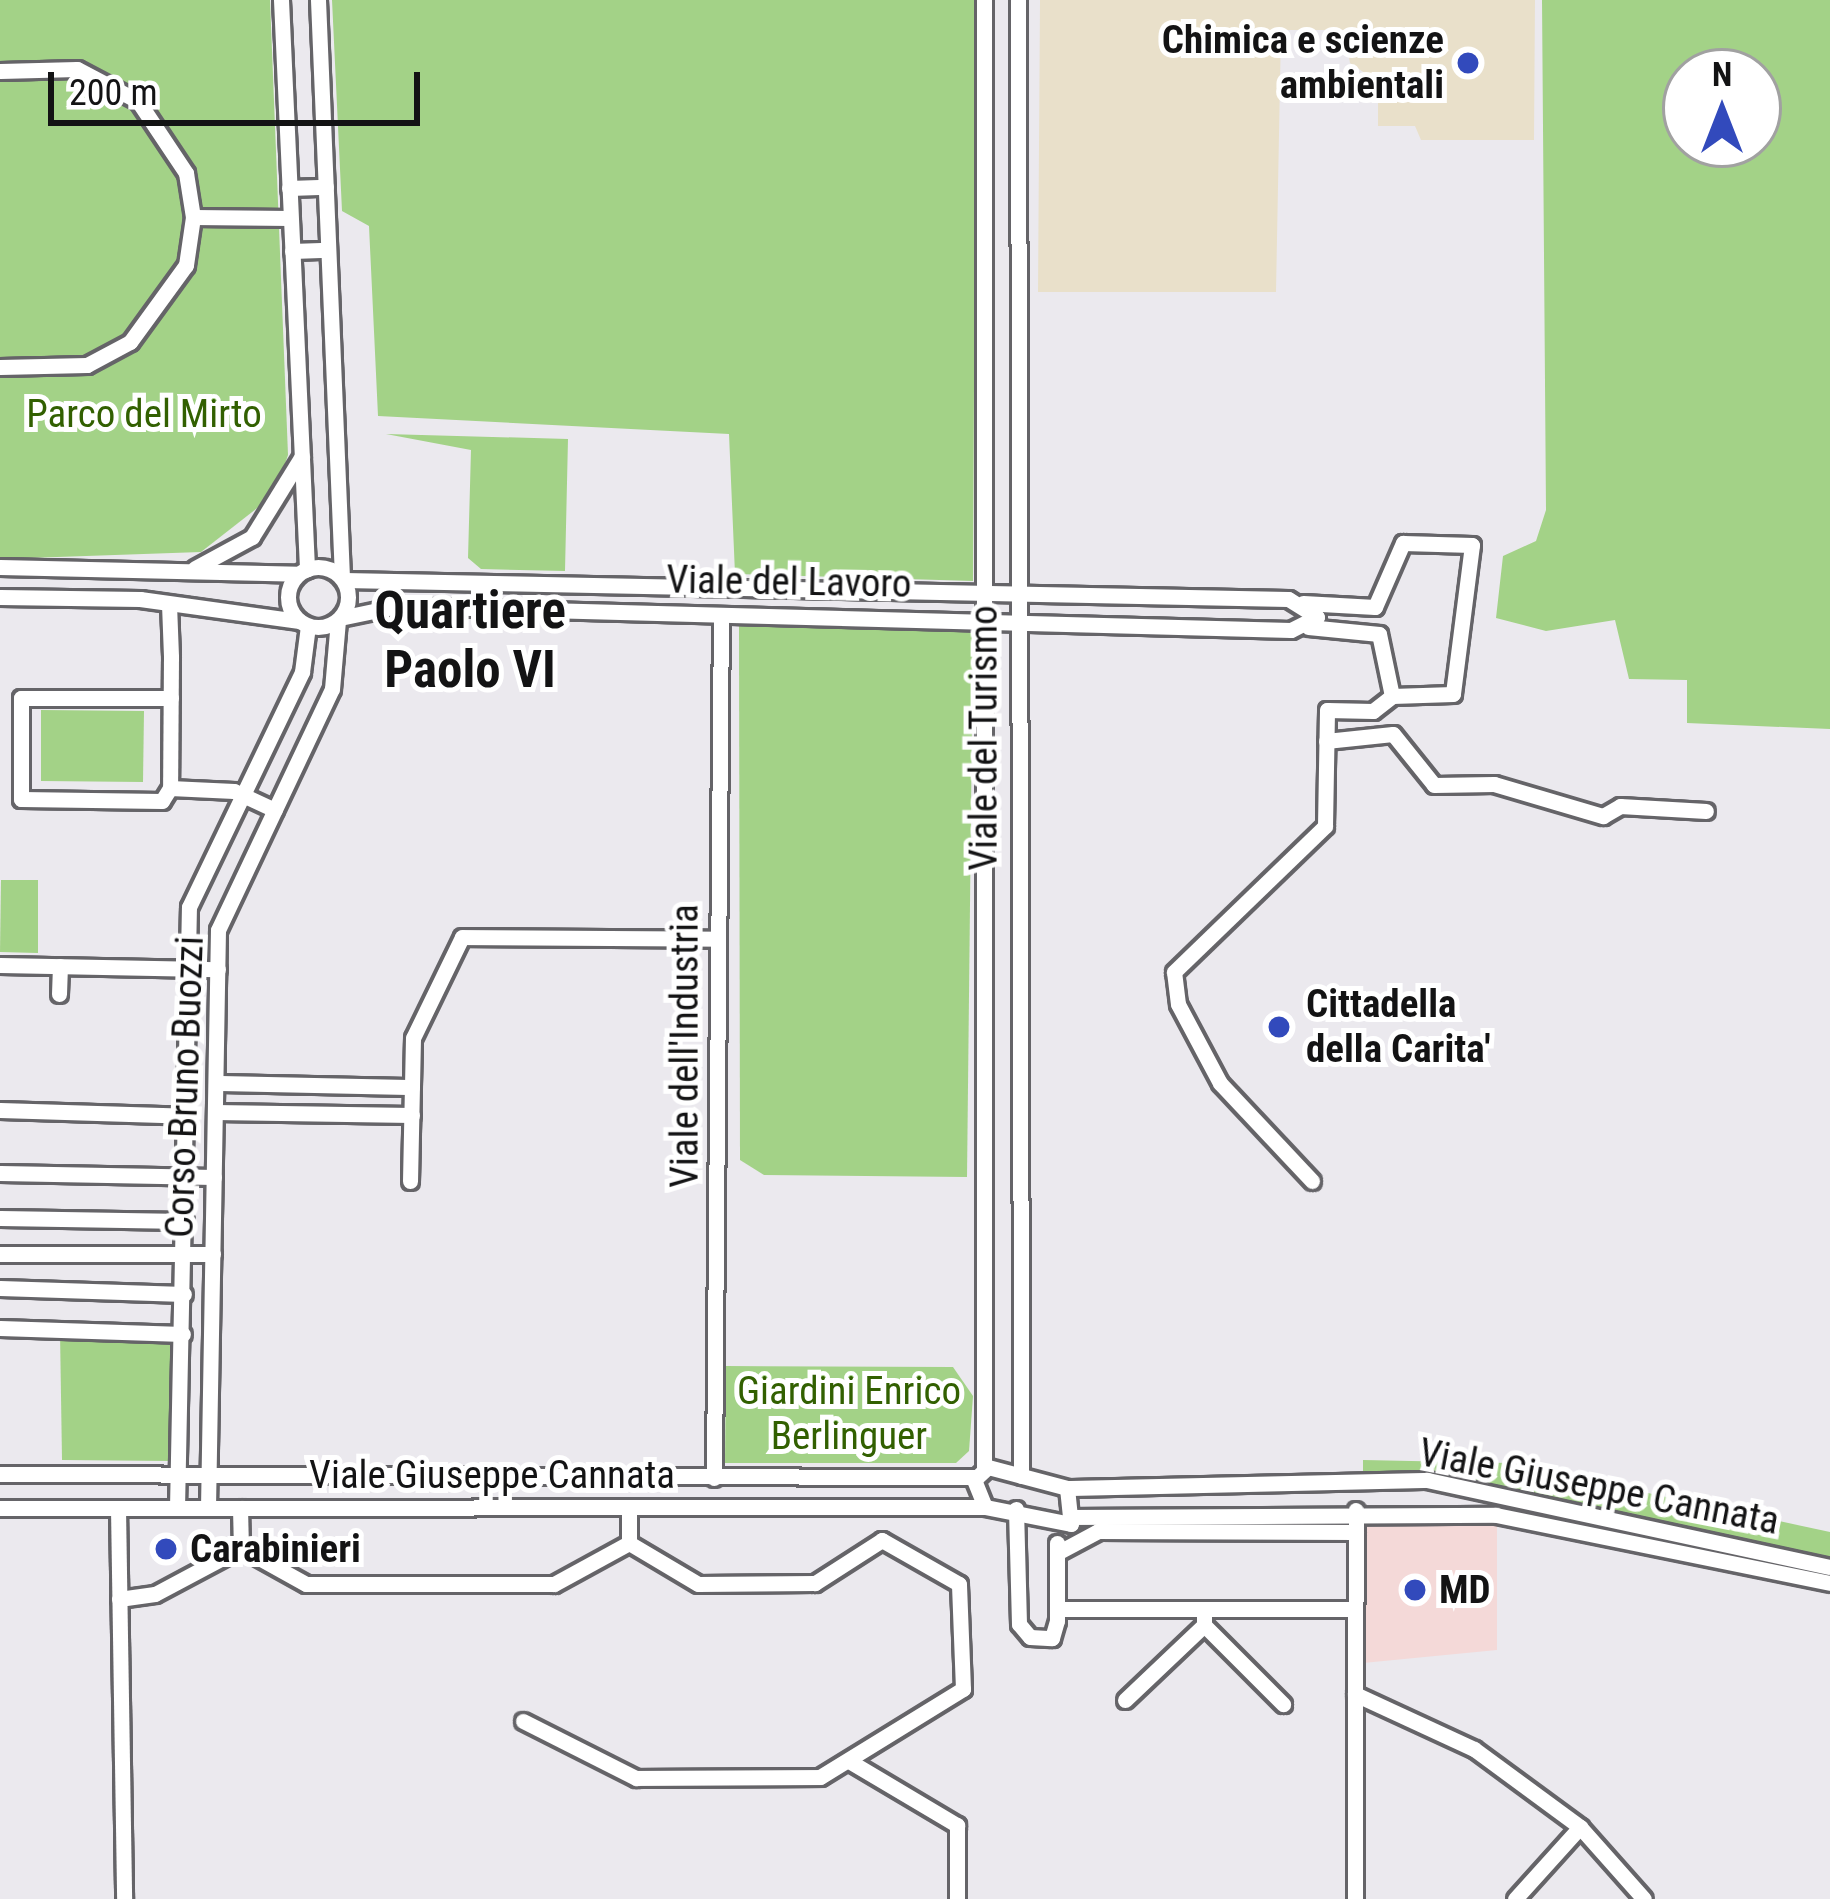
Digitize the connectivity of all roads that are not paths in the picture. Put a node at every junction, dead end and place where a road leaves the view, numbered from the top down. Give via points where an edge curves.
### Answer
1 (280, 0) edge
2 (318, 0) edge
3 (984, 0) edge
4 (1018, 0) edge
5 (0, 71) edge
6 (289, 188) junction
7 (326, 188) junction
8 (193, 217) junction
9 (290, 218) junction
10 (328, 250) junction
11 (292, 251) junction
12 (0, 367) edge
13 (307, 441) junction
14 (0, 567) edge
15 (187, 571) junction
16 (302, 571) junction
17 (343, 579) junction
18 (985, 593) junction
19 (1017, 594) junction
20 (0, 597) edge
21 (1303, 603) junction
22 (169, 604) junction
23 (721, 615) junction
24 (984, 619) junction
25 (339, 620) junction
26 (1017, 620) junction
27 (304, 623) junction
28 (1308, 627) junction
29 (1392, 696) junction
30 (0, 698) edge
31 (21, 698) junction
32 (171, 698) junction
33 (1326, 741) junction
34 (170, 788) junction
35 (244, 794) junction
36 (275, 810) junction
37 (1706, 811) dead end
38 (718, 939) junction
39 (984, 943) junction
40 (1018, 944) junction
41 (0, 965) edge
42 (60, 967) junction
43 (189, 968) junction
44 (218, 968) junction
45 (59, 994) dead end
46 (216, 1083) junction
47 (412, 1087) junction
48 (0, 1110) edge
49 (215, 1112) junction
50 (412, 1115) junction
51 (187, 1116) junction
52 (0, 1173) edge
53 (214, 1177) junction
54 (185, 1178) junction
55 (1312, 1180) dead end
56 (410, 1181) dead end
57 (0, 1218) edge
58 (185, 1221) junction
59 (184, 1253) junction
60 (0, 1254) edge
61 (213, 1254) junction
62 (986, 1277) junction
63 (1019, 1277) junction
64 (0, 1288) edge
65 (184, 1294) junction
66 (0, 1328) edge
67 (183, 1334) junction
68 (980, 1473) junction
69 (0, 1474) edge
70 (178, 1474) junction
71 (209, 1474) junction
72 (1022, 1476) junction
73 (714, 1478) junction
74 (1067, 1488) junction
75 (985, 1507) junction
76 (0, 1508) edge
77 (118, 1508) junction
78 (177, 1508) junction
79 (208, 1508) junction
80 (240, 1508) junction
81 (629, 1508) junction
82 (881, 1508) junction
83 (1016, 1510) junction
84 (1356, 1510) junction
85 (1075, 1516) junction
86 (1058, 1528) junction
87 (1356, 1532) junction
88 (882, 1540) junction
89 (629, 1543) junction
90 (241, 1548) junction
91 (1057, 1553) junction
92 (1830, 1567) edge
93 (1830, 1583) edge
94 (119, 1599) junction
95 (1355, 1609) junction
96 (1057, 1610) junction
97 (1204, 1617) junction
98 (1355, 1694) junction
99 (1125, 1700) dead end
100 (1283, 1705) dead end
101 (523, 1721) dead end
102 (850, 1761) junction
103 (1580, 1827) junction
104 (124, 1899) edge
105 (957, 1899) edge
106 (1355, 1899) edge
107 (1515, 1899) edge
108 (1644, 1899) edge

1 - 6 street
2 - 7 street
3 - 18 street, Viale del Turismo
4 - 19 street, Viale del Turismo
5 - 8 street via 77,69 138,100 186,173
6 - 7 street
6 - 9 street
7 - 10 street
8 - 9 street
8 - 12 street via 186,265 130,342 87,365
9 - 11 street
10 - 11 street
10 - 17 street
11 - 13 street
13 - 15 street via 272,515
13 - 16 street
14 - 15 street, Viale del Lavoro
15 - 16 street, Viale del Lavoro
16 - 17 street, Viale del Lavoro
16 - 27 street, Corso Bruno Buozzi via 288,592
17 - 18 street, Viale del Lavoro
17 - 25 street, Corso Bruno Buozzi
18 - 19 street, Viale del Lavoro
18 - 24 street, Viale del Turismo
19 - 21 street, Viale del Lavoro
19 - 26 street, Viale del Turismo
20 - 22 street, Viale del Lavoro
21 - 28 street via 1317,617
21 - 29 street, Viale del Lavoro via 1375,607 1403,543 1472,545 1453,694
22 - 27 street, Viale del Lavoro
22 - 32 street
23 - 24 street, Viale del Lavoro
23 - 25 street, Viale del Lavoro via 397,606
23 - 38 street, Viale dell'Industria
24 - 26 street, Viale del Lavoro
24 - 39 street, Viale del Turismo
25 - 27 street, Viale del Lavoro
25 - 36 street, Corso Bruno Buozzi via 332,689
26 - 28 street, Viale del Lavoro
26 - 40 street, Viale del Turismo
27 - 35 street, Corso Bruno Buozzi via 302,672
28 - 29 street, Viale del Lavoro via 1378,634
29 - 33 street via 1373,711 1327,710
30 - 31 street
31 - 32 street
31 - 34 street via 21,799 162,801
32 - 34 street
33 - 37 street via 1393,734 1435,785 1494,784 1604,816 1619,806
33 - 55 street via 1325,826 1174,972 1220,1082
34 - 35 street
35 - 36 street
35 - 43 street, Corso Bruno Buozzi via 190,907
36 - 44 street, Corso Bruno Buozzi via 218,930
38 - 47 street via 462,937 413,1038
38 - 73 street, Viale dell'Industria
39 - 40 street
39 - 62 street, Viale del Turismo
40 - 63 street, Viale del Turismo
41 - 42 street
42 - 43 street
42 - 45 street
43 - 44 street
43 - 51 street, Corso Bruno Buozzi
44 - 46 street, Corso Bruno Buozzi
46 - 47 street
46 - 49 street, Corso Bruno Buozzi
47 - 50 street
48 - 51 street
49 - 50 street
49 - 53 street, Corso Bruno Buozzi
50 - 56 street
51 - 54 street, Corso Bruno Buozzi
52 - 54 street
53 - 54 street
53 - 61 street, Corso Bruno Buozzi
54 - 58 street, Corso Bruno Buozzi
57 - 58 street
58 - 59 street, Corso Bruno Buozzi
59 - 60 street
59 - 61 street
59 - 65 street, Corso Bruno Buozzi
61 - 71 street, Corso Bruno Buozzi
62 - 63 street
62 - 68 street, Viale del Turismo
63 - 72 street, Viale del Turismo
64 - 65 street
65 - 67 street, Corso Bruno Buozzi
66 - 67 street
67 - 70 street, Corso Bruno Buozzi
68 - 72 street, Viale Giuseppe Cannata
68 - 73 street, Viale Giuseppe Cannata
68 - 75 street
69 - 70 street, Viale Giuseppe Cannata
70 - 71 street, Viale Giuseppe Cannata
70 - 78 street, Corso Bruno Buozzi
71 - 73 street, Viale Giuseppe Cannata
71 - 79 street, Corso Bruno Buozzi
72 - 74 street, Viale Giuseppe Cannata
74 - 85 street
74 - 92 street, Viale Giuseppe Cannata via 1427,1480
75 - 82 street, Viale Giuseppe Cannata
75 - 83 street, Viale Giuseppe Cannata
76 - 77 street, Viale Giuseppe Cannata
77 - 78 street, Viale Giuseppe Cannata
77 - 94 street
78 - 79 street, Viale Giuseppe Cannata
79 - 80 street, Viale Giuseppe Cannata
80 - 81 street, Viale Giuseppe Cannata
80 - 90 street
81 - 82 street, Viale Giuseppe Cannata
81 - 89 street
82 - 88 street
83 - 86 street, Viale Giuseppe Cannata
83 - 96 street via 1019,1624 1030,1637 1052,1637
84 - 85 street, Viale Giuseppe Cannata
84 - 87 street
84 - 93 street, Viale Giuseppe Cannata via 1496,1515
85 - 86 street
86 - 91 street
87 - 91 street via 1098,1531
87 - 95 street
88 - 89 street via 815,1583 698,1585
88 - 102 street via 958,1584 963,1688
89 - 90 street via 554,1584 306,1584
90 - 94 street via 155,1594
91 - 96 street
94 - 104 street
95 - 97 street
95 - 98 street
96 - 97 street
97 - 99 street
97 - 100 street
98 - 103 street via 1474,1750
98 - 106 street
101 - 102 street via 636,1778 820,1777
102 - 105 street via 957,1825
103 - 107 street
103 - 108 street

